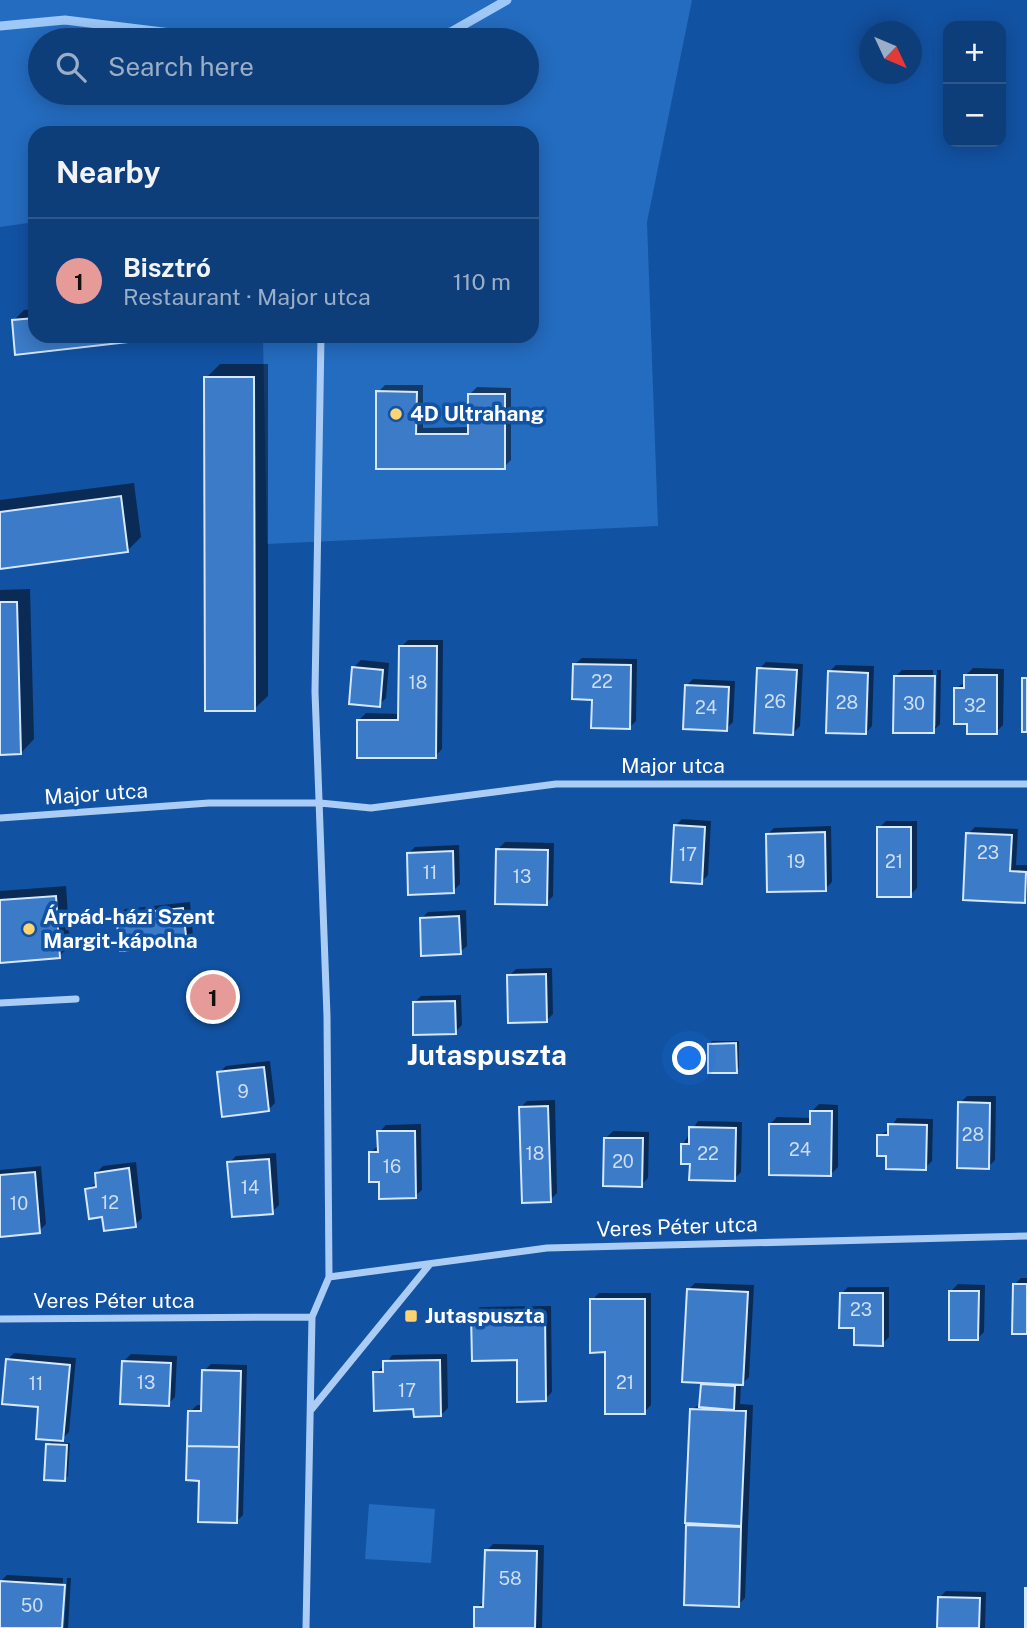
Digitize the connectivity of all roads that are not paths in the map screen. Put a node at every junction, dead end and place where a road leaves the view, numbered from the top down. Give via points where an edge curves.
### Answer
1 (321, 343) edge
2 (1027, 784) edge
3 (320, 803) junction
4 (0, 818) edge
5 (76, 999) dead end
6 (0, 1003) edge
7 (1027, 1236) edge
8 (430, 1264) junction
9 (329, 1277) junction
10 (312, 1317) junction
11 (0, 1318) edge
12 (310, 1411) junction
13 (306, 1628) edge

1 - 3 street via 314,692
2 - 3 street, Major utca via 556,784 371,808
3 - 4 street, Major utca via 209,803
3 - 9 street
5 - 6 street
7 - 8 street, Veres Péter utca via 547,1248
8 - 9 street, Veres Péter utca
8 - 12 street
9 - 10 street
10 - 11 street, Veres Péter utca
10 - 12 street
12 - 13 street

